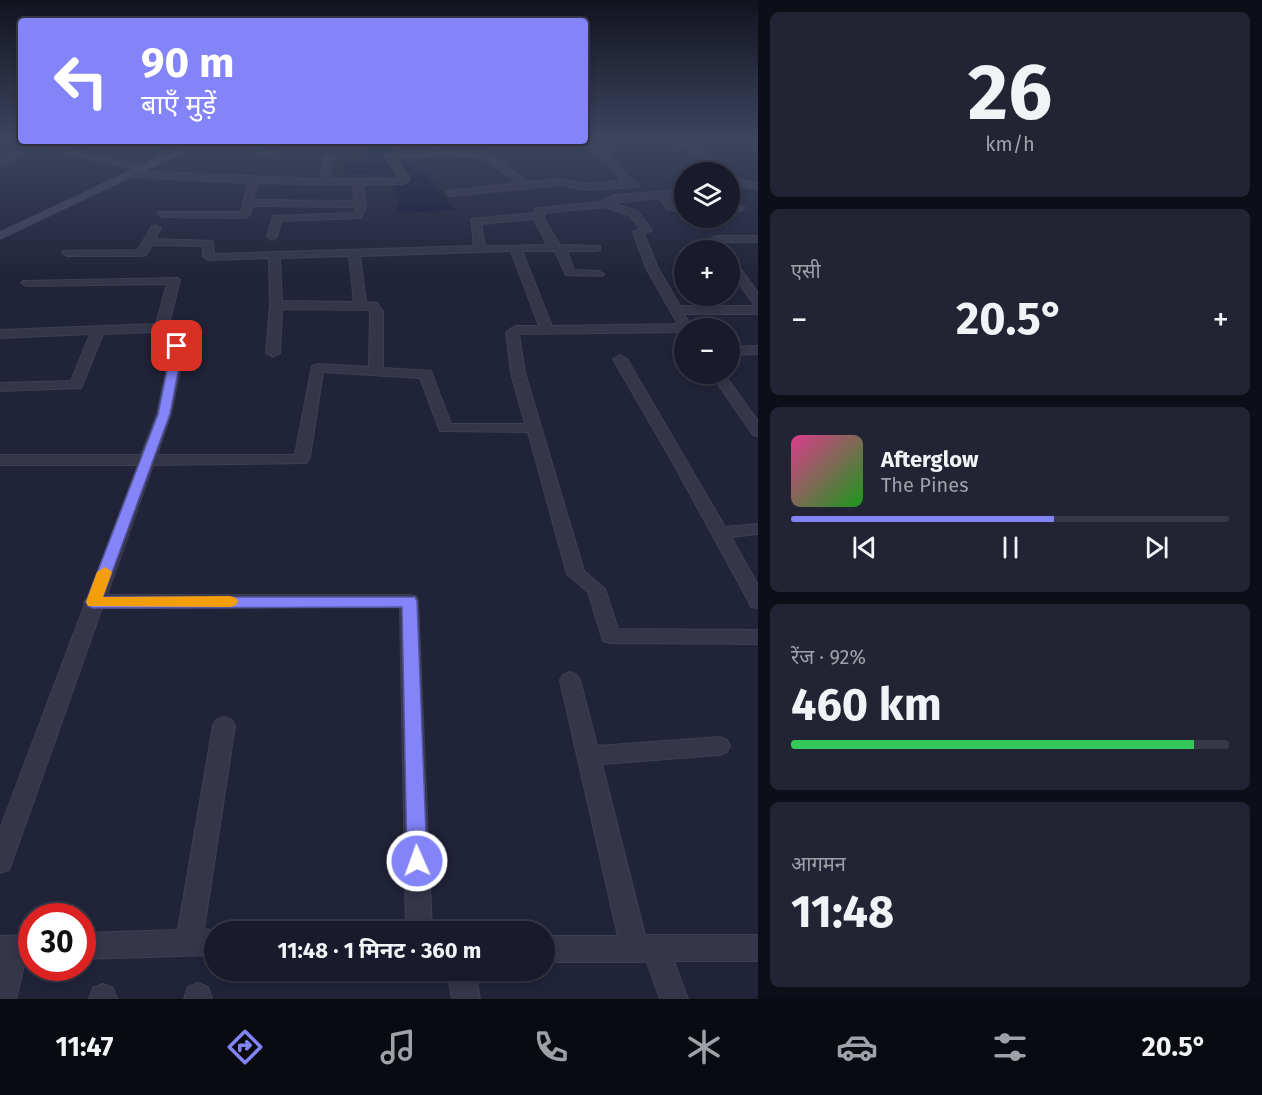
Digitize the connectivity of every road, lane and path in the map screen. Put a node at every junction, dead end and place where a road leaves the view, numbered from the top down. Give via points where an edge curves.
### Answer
1 (105, 186) edge
2 (252, 186) edge
3 (358, 186) edge
4 (520, 186) edge
5 (582, 186) edge
6 (602, 186) edge
7 (639, 186) edge
8 (661, 190) junction
9 (674, 192) edge
10 (450, 193) dead end
11 (248, 203) junction
12 (359, 204) junction
13 (605, 204) junction
14 (674, 208) edge
15 (162, 214) dead end
16 (538, 216) junction
17 (156, 228) dead end
18 (0, 236) edge
19 (272, 237) dead end
20 (758, 239) edge
21 (715, 240) edge
22 (149, 242) junction
23 (557, 247) junction
24 (511, 248) junction
25 (596, 248) dead end
26 (480, 249) junction
27 (354, 252) junction
28 (67, 254) dead end
29 (274, 255) junction
30 (598, 274) dead end
31 (740, 276) edge
32 (27, 283) dead end
33 (758, 302) edge
34 (360, 304) junction
35 (276, 305) junction
36 (675, 310) junction
37 (758, 310) edge
38 (680, 318) edge
39 (162, 328) junction
40 (674, 328) edge
41 (547, 330) junction
42 (98, 331) junction
43 (0, 334) edge
44 (758, 350) edge
45 (740, 351) edge
46 (273, 353) dead end
47 (620, 359) dead end
48 (376, 371) junction
49 (724, 384) edge
50 (0, 387) edge
51 (535, 428) junction
52 (758, 432) edge
53 (0, 460) edge
54 (146, 462) junction
55 (758, 529) edge
56 (720, 533) junction
57 (93, 602) junction
58 (758, 602) edge
59 (758, 637) edge
60 (570, 680) dead end
61 (224, 726) dead end
62 (719, 746) dead end
63 (588, 756) junction
64 (0, 862) edge
65 (419, 921) edge
66 (202, 942) edge
67 (96, 946) edge
68 (758, 948) edge
69 (15, 949) edge
70 (555, 949) edge
71 (646, 949) junction
72 (463, 981) edge
73 (3, 988) edge
74 (466, 999) edge
75 (674, 999) edge

1 - 18 main road
2 - 11 street
3 - 12 street
4 - 10 street
5 - 6 street
7 - 8 street
8 - 9 street
8 - 13 street via 615,198
8 - 14 street via 670,208
11 - 12 street
11 - 15 street via 245,215
12 - 19 street via 357,216 274,219
13 - 16 street via 543,210
13 - 36 street via 633,213 647,230 638,232
16 - 23 street
16 - 26 street via 475,221
17 - 22 street
20 - 21 street
22 - 28 street via 141,253
22 - 29 street via 209,243 208,257
23 - 24 street
23 - 25 street
23 - 30 street via 570,273
24 - 26 street
24 - 41 street via 516,249
26 - 27 street
27 - 29 street
27 - 34 street
29 - 35 street
31 - 33 street
32 - 39 street via 174,280
34 - 35 street
34 - 48 street via 373,306 377,311
35 - 46 street
36 - 37 street
36 - 38 street
39 - 42 street
39 - 54 street via 158,344 178,347 164,414
40 - 41 street
41 - 51 street via 512,332 518,373
42 - 43 street
42 - 50 street via 76,385
44 - 45 street
47 - 56 street
48 - 51 street via 426,374 444,428
48 - 54 street via 318,368 300,460
49 - 52 street
51 - 59 street via 576,573 596,589 610,636
53 - 54 street
54 - 57 street
55 - 56 street
56 - 58 street
57 - 64 street
57 - 65 street via 409,601
60 - 63 street
61 - 66 street
62 - 63 street
63 - 71 street
66 - 67 street
68 - 71 street
69 - 73 street
70 - 71 street
71 - 75 street
72 - 74 street

